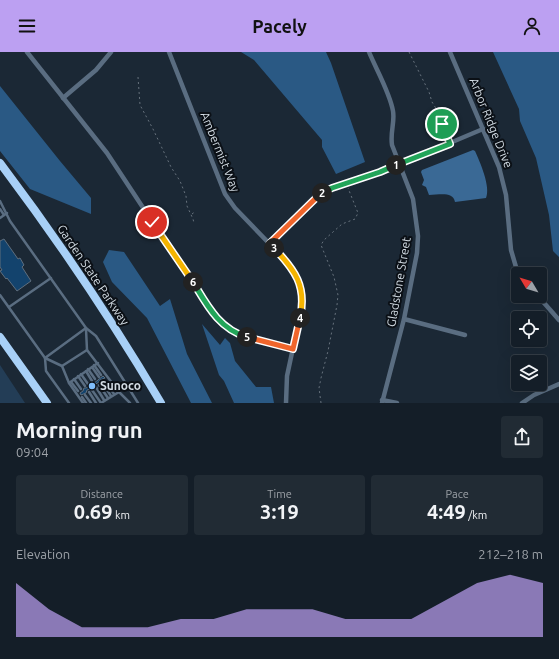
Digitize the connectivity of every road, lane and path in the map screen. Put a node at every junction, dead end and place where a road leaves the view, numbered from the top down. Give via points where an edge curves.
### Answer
1 (27, 52) edge
2 (111, 52) edge
3 (169, 52) edge
4 (369, 52) edge
5 (409, 52) edge
6 (450, 52) edge
7 (138, 77) dead end
8 (63, 98) junction
9 (483, 129) junction
10 (450, 144) junction
11 (0, 163) edge
12 (400, 164) junction
13 (347, 183) junction
14 (0, 201) edge
15 (0, 210) edge
16 (196, 211) dead end
17 (5, 214) junction
18 (192, 215) junction
19 (0, 218) edge
20 (194, 223) dead end
21 (270, 243) junction
22 (516, 267) edge
23 (51, 278) junction
24 (0, 295) edge
25 (544, 303) edge
26 (9, 307) junction
27 (404, 319) junction
28 (559, 320) edge
29 (86, 328) junction
30 (466, 335) dead end
31 (0, 337) edge
32 (293, 349) junction
33 (87, 350) junction
34 (44, 358) junction
35 (98, 362) junction
36 (62, 366) junction
37 (93, 366) junction
38 (87, 370) junction
39 (80, 375) junction
40 (100, 376) dead end
41 (74, 380) junction
42 (94, 380) dead end
43 (104, 382) dead end
44 (70, 383) junction
45 (88, 384) dead end
46 (559, 384) edge
47 (99, 385) dead end
48 (85, 386) dead end
49 (96, 387) dead end
50 (81, 389) dead end
51 (92, 390) dead end
52 (78, 391) dead end
53 (89, 392) dead end
54 (118, 392) junction
55 (85, 394) dead end
56 (112, 395) junction
57 (82, 397) dead end
58 (106, 399) junction
59 (382, 401) edge
60 (47, 403) edge
61 (69, 403) edge
62 (82, 403) edge
63 (86, 403) edge
64 (91, 403) edge
65 (96, 403) edge
66 (101, 403) edge
67 (130, 403) edge
68 (138, 403) edge
69 (161, 403) edge
70 (286, 403) edge
71 (321, 403) edge
72 (397, 403) edge
73 (522, 403) edge

1 - 8 street
2 - 8 street via 96,70
3 - 21 street, Ambermist Way via 225,194 235,208
4 - 12 street via 391,102 392,145
5 - 10 path
6 - 9 street, Arbor Ridge Drive
7 - 18 path via 140,105 180,180
8 - 32 street via 107,153 215,317 236,333
9 - 10 street
9 - 22 street, Arbor Ridge Drive via 499,167 506,195 511,250
10 - 12 street
11 - 69 highway, Garden State Parkway via 59,244
12 - 13 street
12 - 27 street, Gladstone Street via 413,199 418,236
13 - 21 street via 316,198
13 - 71 path via 358,214 355,219 342,224 321,245 334,277 338,295 319,388
14 - 17 lane
15 - 17 lane
16 - 18 path
17 - 19 lane
17 - 23 lane
18 - 20 path
21 - 32 street, Ambermist Way via 289,264 300,284 302,306
23 - 26 lane
23 - 29 lane
24 - 26 lane
25 - 28 street
26 - 34 lane
27 - 30 street
27 - 59 street, Gladstone Street
29 - 33 lane
29 - 34 lane
29 - 68 lane via 96,336
31 - 60 highway
32 - 70 street, Ambermist Way via 287,376
33 - 35 lane
33 - 36 lane
34 - 36 lane
34 - 61 lane via 46,371
35 - 37 lane
35 - 54 lane
36 - 44 lane
37 - 38 lane
37 - 40 lane
38 - 39 lane
38 - 42 lane
39 - 41 lane
39 - 45 lane
39 - 48 lane
41 - 44 lane
41 - 50 lane
43 - 56 lane
44 - 52 lane
44 - 62 lane
46 - 73 street
47 - 58 lane
49 - 58 lane
51 - 66 lane
53 - 65 lane
54 - 56 lane
54 - 67 lane
55 - 64 lane
56 - 58 lane
57 - 63 lane
58 - 66 lane
59 - 72 street

